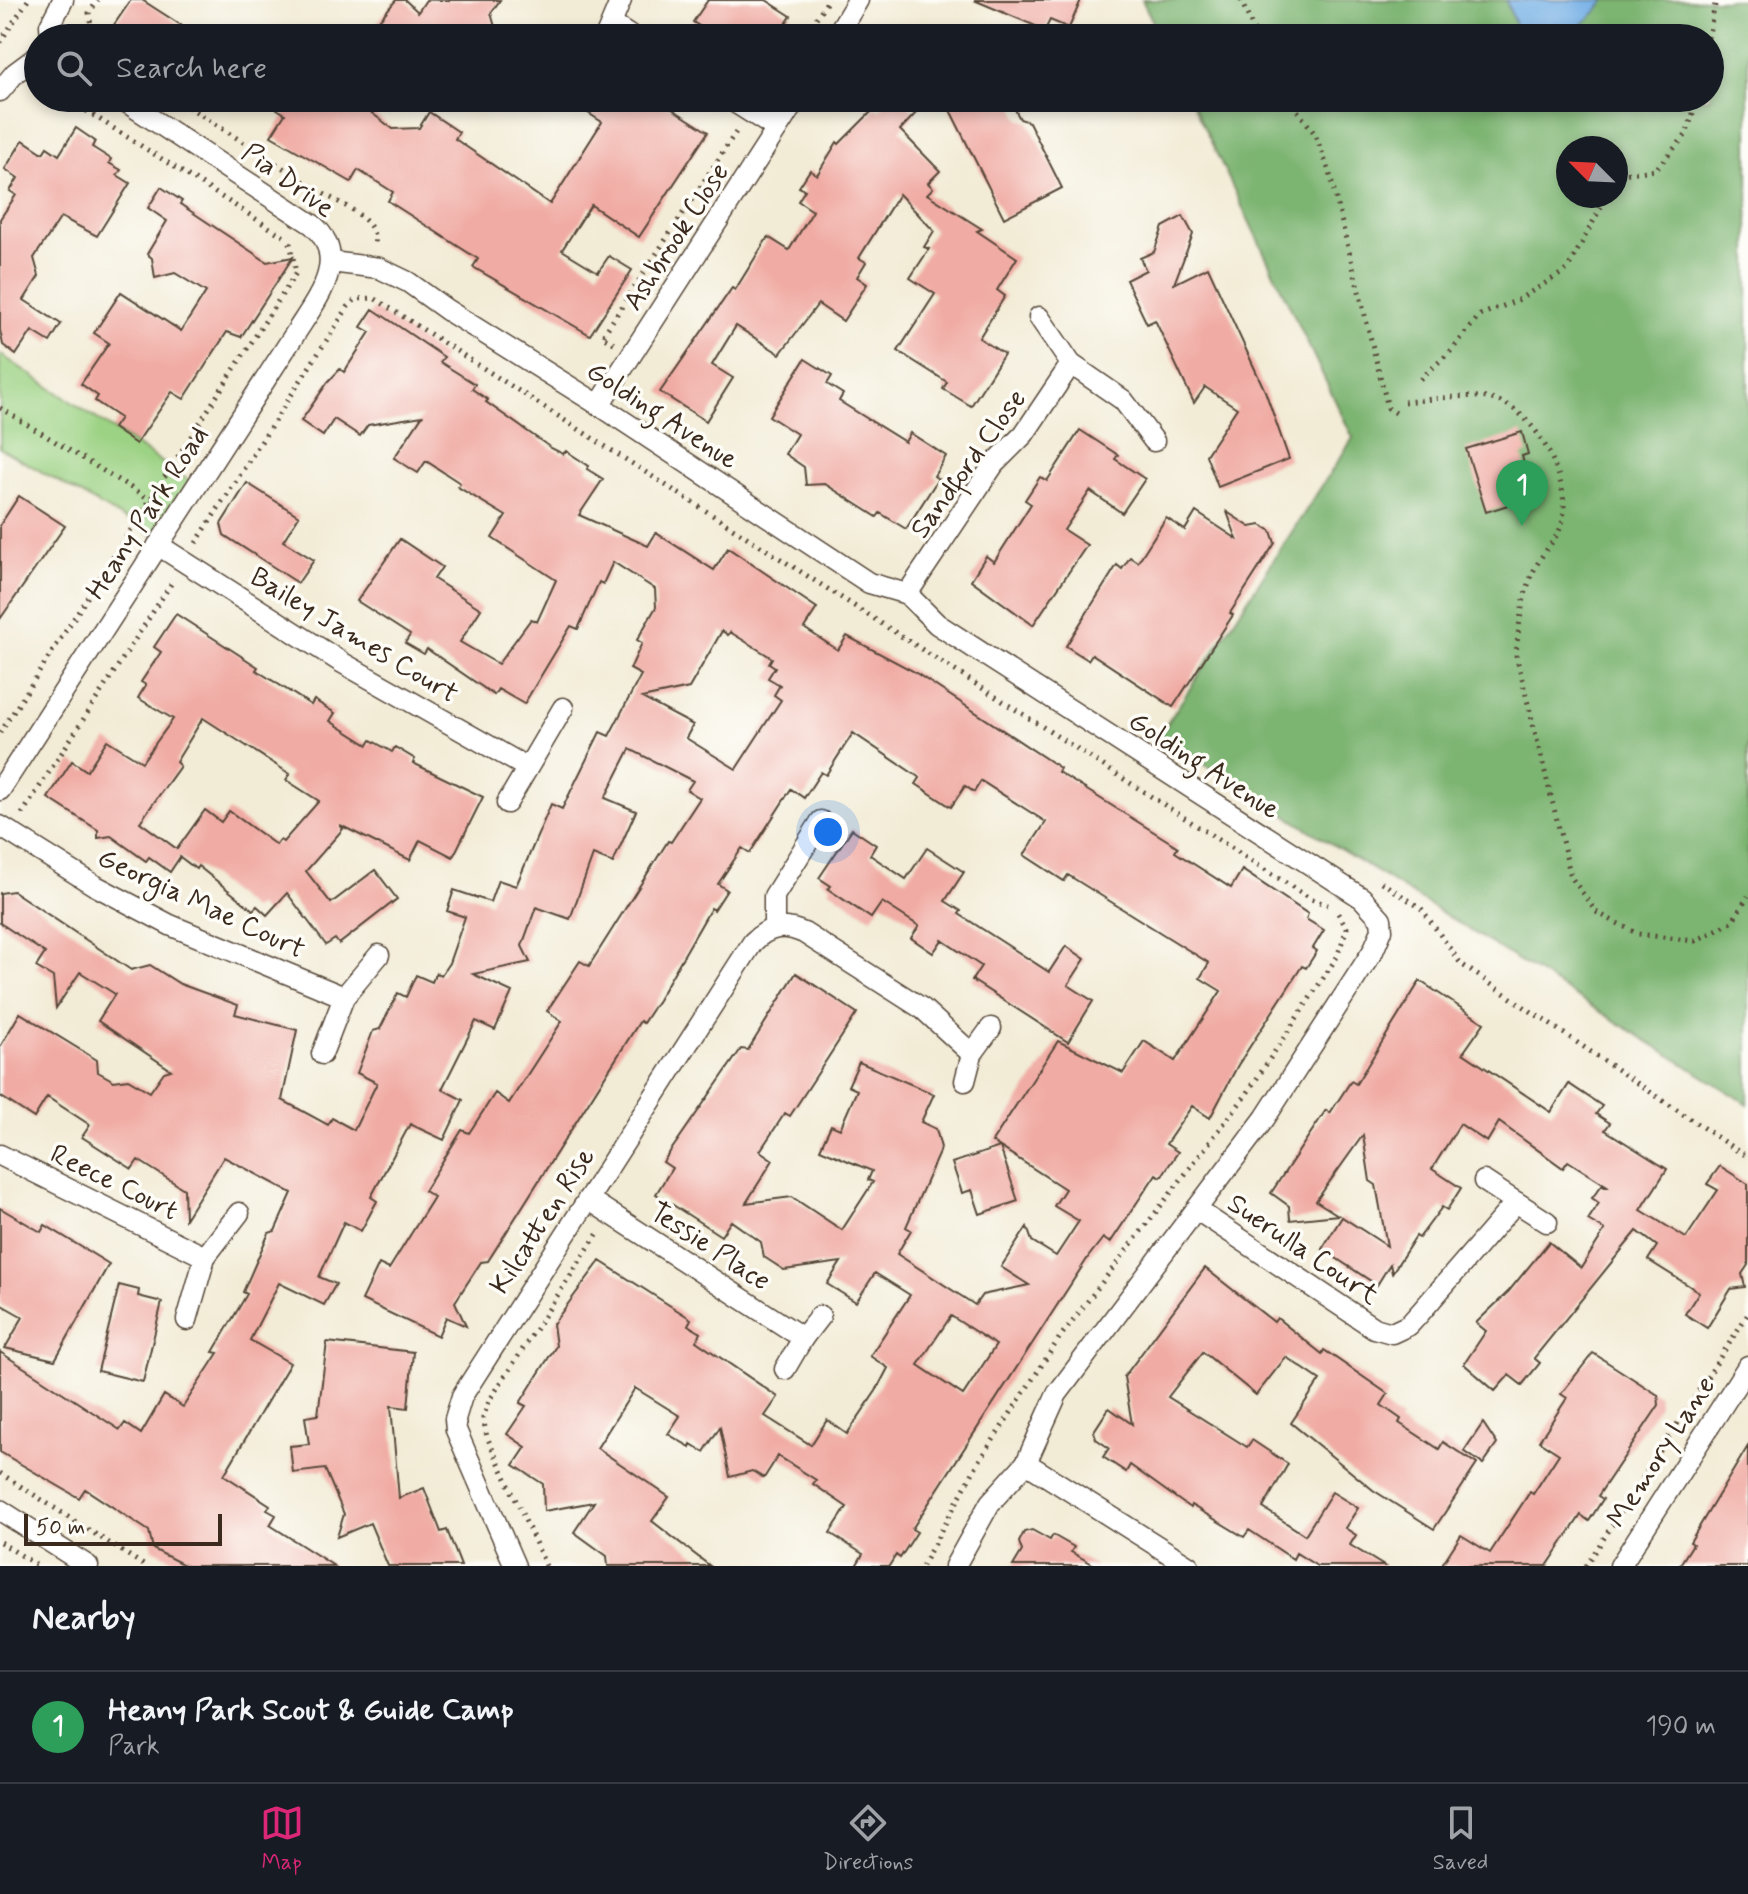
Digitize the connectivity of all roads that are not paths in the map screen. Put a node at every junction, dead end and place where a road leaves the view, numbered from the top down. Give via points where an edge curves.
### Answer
1 (63, 0) edge
2 (621, 0) edge
3 (858, 0) edge
4 (51, 24) edge
5 (612, 24) edge
6 (843, 24) edge
7 (24, 66) edge
8 (0, 91) edge
9 (141, 112) edge
10 (750, 112) edge
11 (788, 112) edge
12 (777, 129) junction
13 (331, 262) junction
14 (1039, 317) dead end
15 (1071, 364) junction
16 (599, 405) junction
17 (1154, 441) dead end
18 (158, 545) junction
19 (907, 594) junction
20 (563, 708) dead end
21 (526, 767) junction
22 (0, 790) edge
23 (507, 803) dead end
24 (821, 821) dead end
25 (0, 826) edge
26 (774, 928) junction
27 (379, 955) dead end
28 (344, 997) junction
29 (991, 1028) dead end
30 (322, 1054) dead end
31 (972, 1054) junction
32 (965, 1081) dead end
33 (0, 1155) edge
34 (1484, 1181) dead end
35 (588, 1199) junction
36 (1516, 1202) junction
37 (1197, 1210) junction
38 (239, 1213) dead end
39 (1547, 1222) dead end
40 (205, 1257) junction
41 (820, 1316) dead end
42 (187, 1320) dead end
43 (803, 1338) junction
44 (1748, 1366) edge
45 (785, 1369) dead end
46 (1730, 1395) junction
47 (1748, 1406) edge
48 (1026, 1463) junction
49 (0, 1510) edge
50 (88, 1566) edge
51 (515, 1566) edge
52 (955, 1566) edge
53 (1189, 1566) edge
54 (1620, 1566) edge

1 - 4 street
2 - 5 street
3 - 6 street
7 - 8 street
9 - 13 street, Pia Drive via 313,225 327,242
10 - 12 street
11 - 12 street, Ashbrook Close
12 - 16 street, Ashbrook Close
13 - 16 street, Golding Avenue via 395,275
13 - 18 street, Heany Park Road via 326,283
14 - 15 street
15 - 17 street via 1123,400
15 - 19 street, Sandford Close via 1024,434 994,464
16 - 19 street, Golding Avenue via 869,583
18 - 21 street, Bailey James Court via 341,662
18 - 22 street, Heany Park Road
19 - 37 street, Golding Avenue via 937,624 1362,898 1381,919 1373,951 1327,1026
20 - 21 street
21 - 23 street
24 - 26 street via 774,896
25 - 28 street, Georgia Mae Court via 170,925
26 - 31 street via 804,933 923,1009
26 - 35 street, Kilcatten Rise via 753,942
27 - 28 street
28 - 30 street
29 - 31 street
31 - 32 street
33 - 40 street, Reece Court
34 - 36 street
35 - 43 street, Tessie Place
35 - 51 street, Kilcatten Rise via 467,1385 455,1419 460,1442
36 - 37 street, Suerulla Court via 1409,1325 1392,1333 1367,1324
36 - 39 street
37 - 48 street, Golding Avenue via 1057,1394
38 - 40 street
40 - 42 street
41 - 43 street
43 - 45 street
44 - 46 street, Memory Lane
46 - 47 street
46 - 54 street, Memory Lane
48 - 52 street, Golding Avenue via 990,1503
48 - 53 street
49 - 50 street

